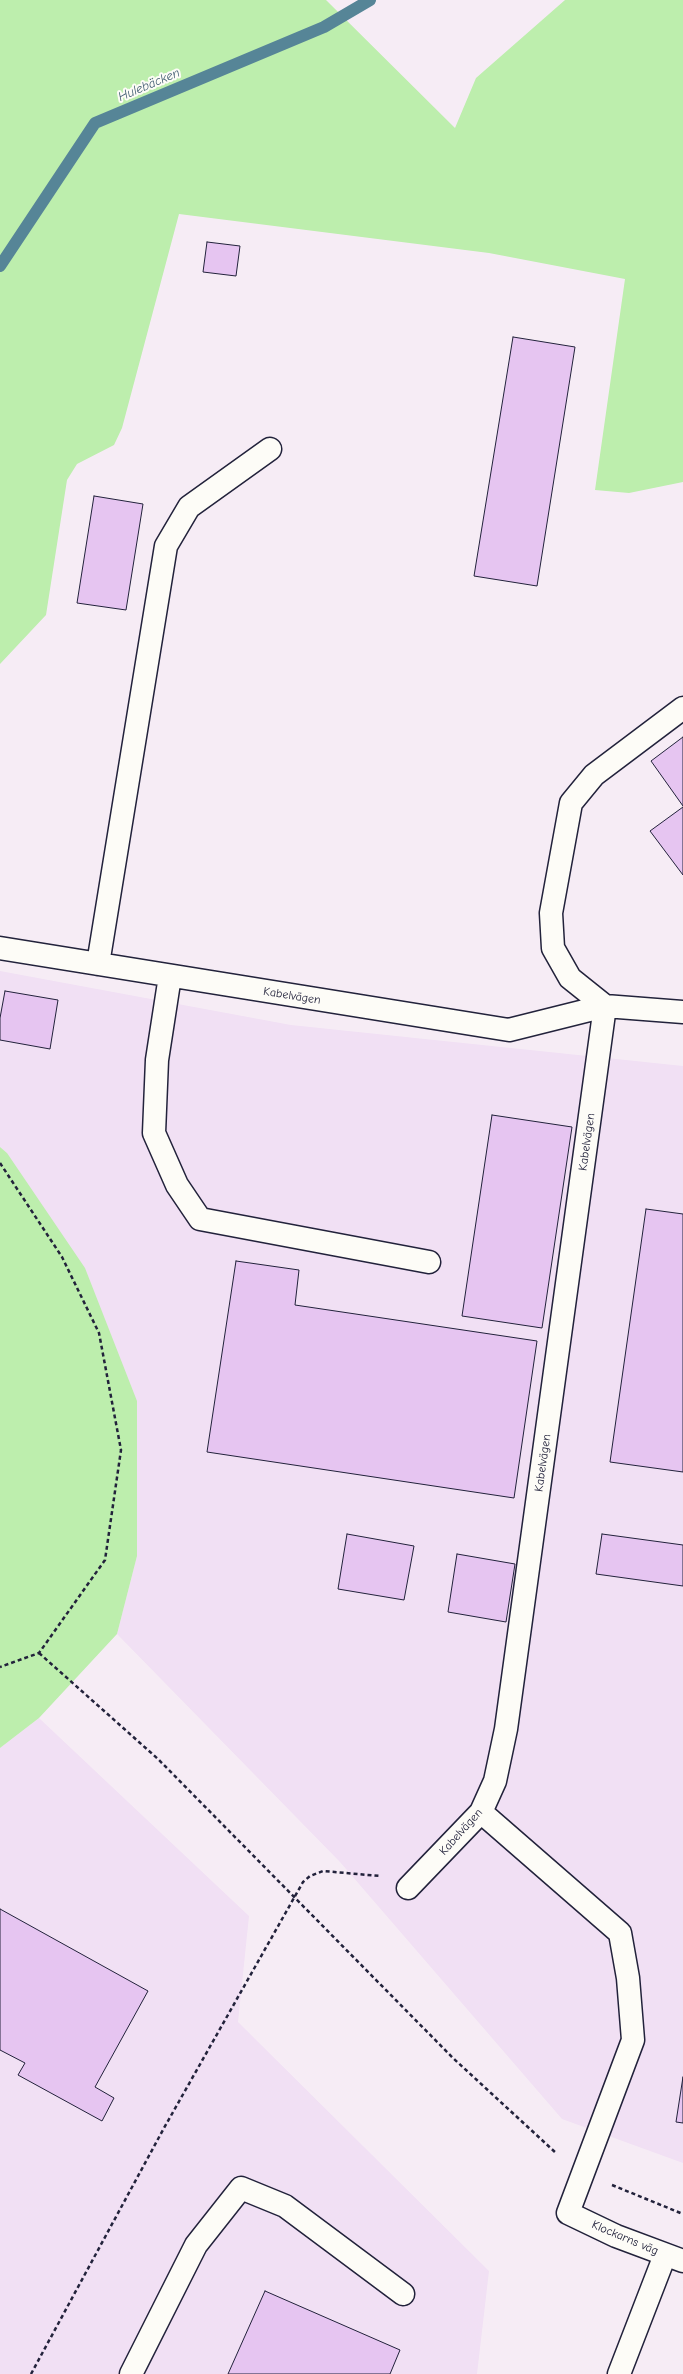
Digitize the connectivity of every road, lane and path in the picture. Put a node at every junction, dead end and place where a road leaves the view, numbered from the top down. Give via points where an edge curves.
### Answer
1 (270, 449) dead end
2 (683, 708) edge
3 (0, 948) edge
4 (98, 964) junction
5 (170, 976) junction
6 (606, 1006) junction
7 (683, 1012) edge
8 (0, 1163) edge
9 (429, 1262) dead end
10 (39, 1653) junction
11 (0, 1667) edge
12 (481, 1812) junction
13 (408, 1888) joint
14 (295, 1899) junction
15 (583, 2172) junction
16 (683, 2214) edge
17 (674, 2258) edge
18 (403, 2294) dead end
19 (31, 2374) edge
20 (131, 2374) edge
21 (619, 2374) edge

1 - 4 street via 190,507 166,546
2 - 6 street via 594,775 571,803 552,913 554,948 570,978
3 - 4 street, Kabelvägen
4 - 5 street, Kabelvägen
5 - 6 street, Kabelvägen via 509,1030
5 - 9 street via 158,1060 154,1133 177,1185 200,1218
6 - 7 street, Kabelvägen
6 - 12 street, Kabelvägen via 506,1729 495,1781
8 - 10 path via 62,1257 99,1333 121,1450 105,1560
10 - 11 path
10 - 14 path via 158,1759
12 - 13 street, Kabelvägen
12 - 15 street via 620,1933 628,1978 633,2040
13 - 14 path via 381,1876 323,1871 303,1882
14 - 15 path via 453,2058 562,2159
14 - 19 path via 164,2128
15 - 16 path
15 - 17 street, Klockarns väg via 568,2213 616,2236
17 - 21 street
18 - 20 street via 285,2206 241,2188 196,2245

